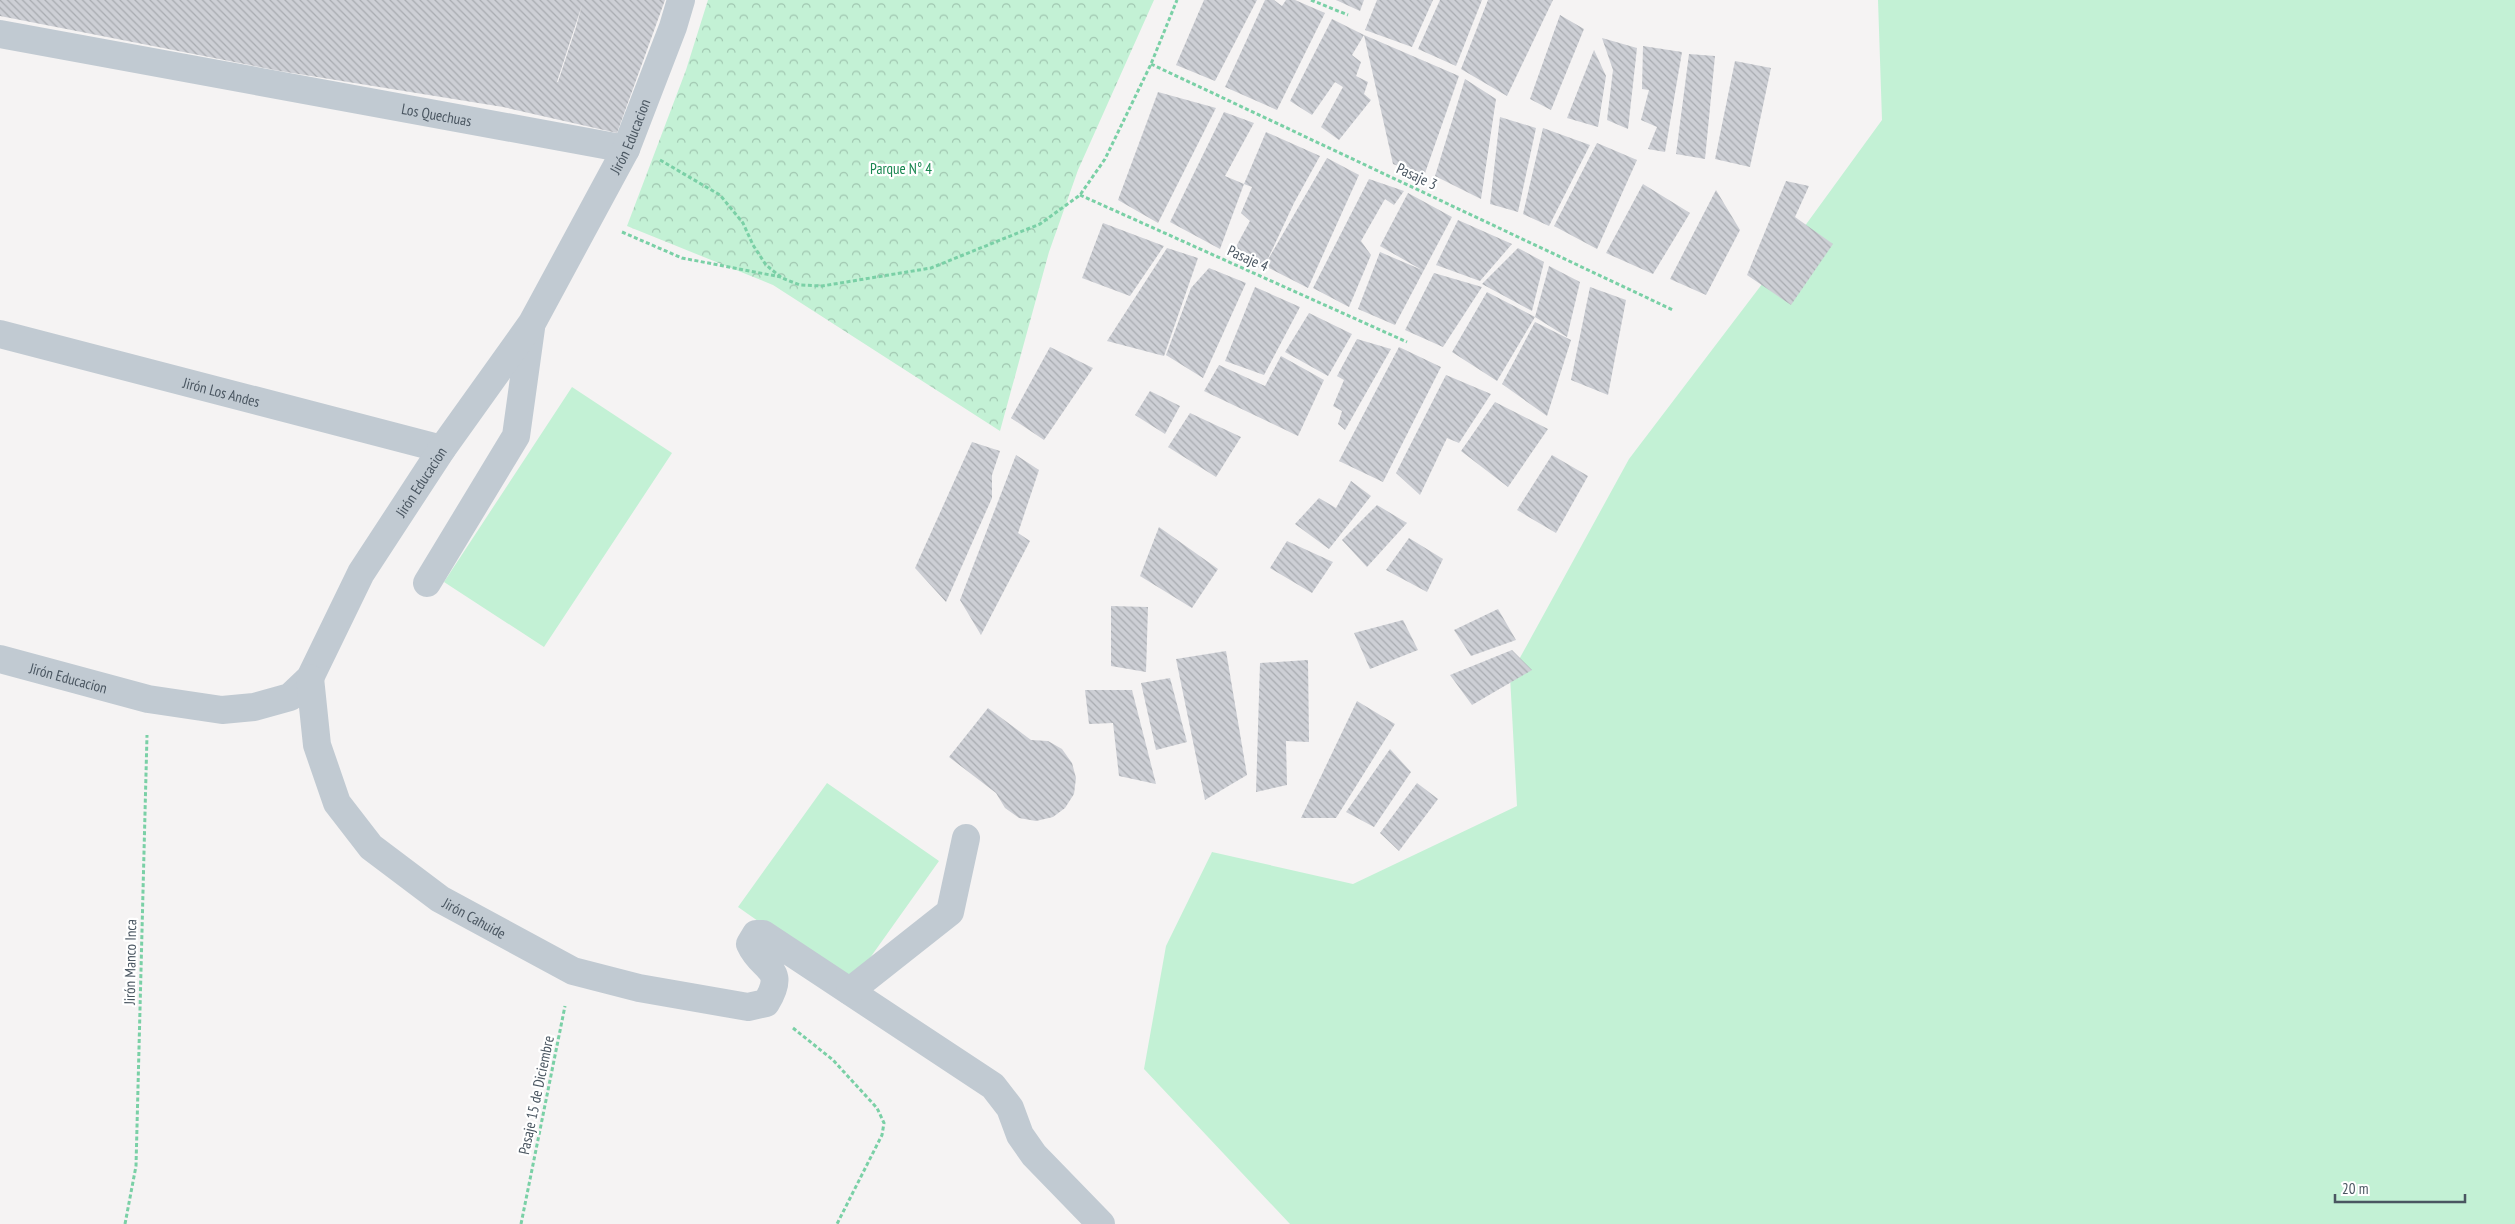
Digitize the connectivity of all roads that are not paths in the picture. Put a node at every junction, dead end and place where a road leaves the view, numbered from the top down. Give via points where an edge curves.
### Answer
1 (681, 0) edge
2 (0, 34) edge
3 (626, 149) junction
4 (532, 323) junction
5 (0, 334) edge
6 (442, 450) junction
7 (427, 583) dead end
8 (0, 659) edge
9 (310, 678) junction
10 (966, 838) dead end
11 (850, 991) junction
12 (1101, 1224) edge

1 - 3 street, Jirón Educacion
2 - 3 street, Los Quechuas
3 - 4 street, Jirón Educacion
4 - 6 street, Jirón Educacion
4 - 7 street via 516,436
5 - 6 street, Jirón Los Andes
6 - 9 street, Jirón Educacion via 361,573
8 - 9 street, Jirón Educacion via 148,699 222,710 254,707 290,697
9 - 11 street, Jirón Cahuide via 317,746 337,803 371,847 440,899 573,971 639,988 748,1007 766,1003 776,981 772,969 750,944 756,934 763,934
10 - 11 street via 950,912
11 - 12 street via 993,1086 1010,1108 1020,1135 1034,1155

